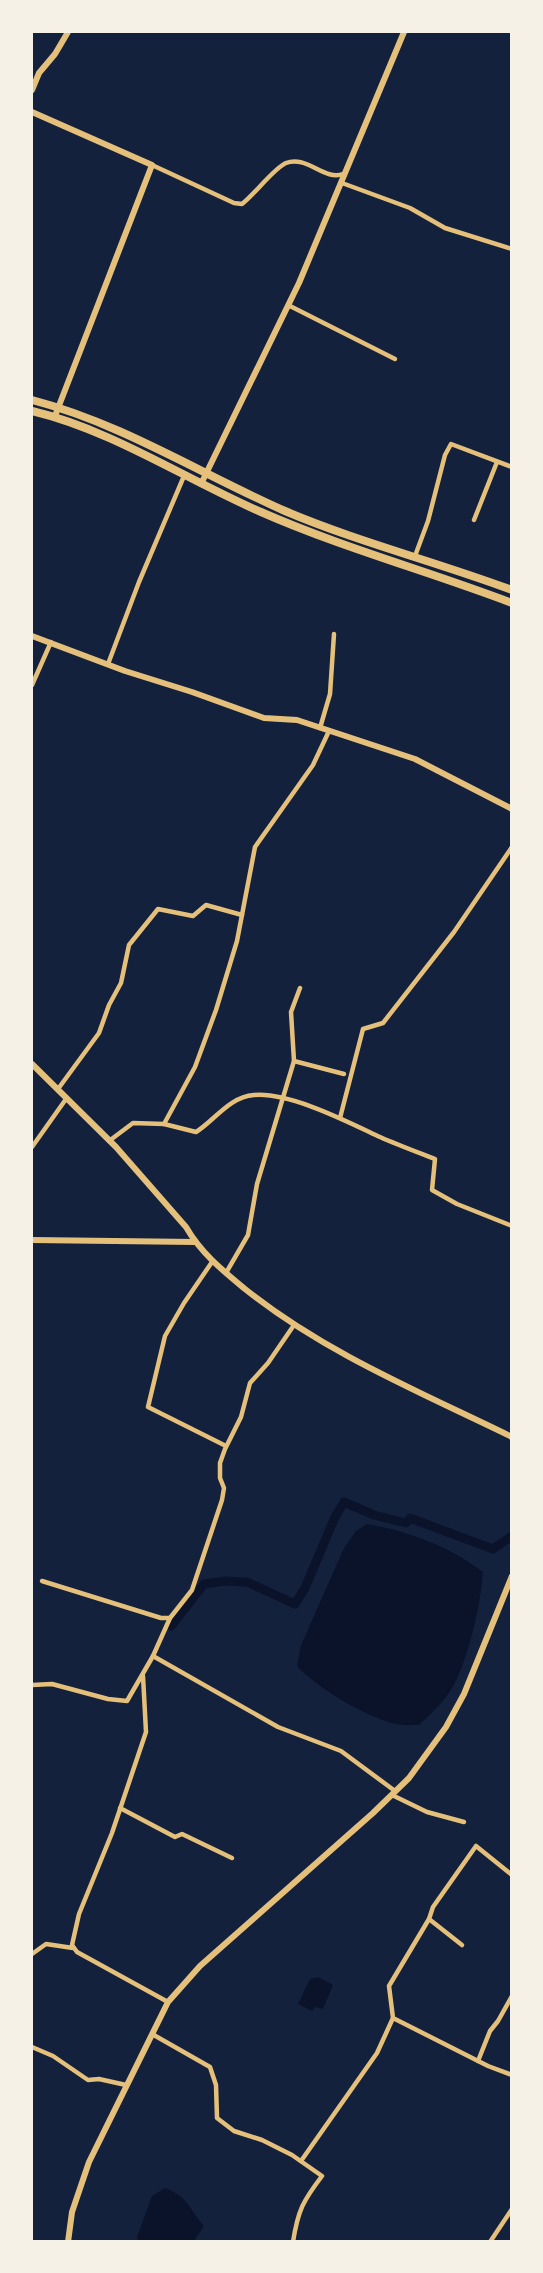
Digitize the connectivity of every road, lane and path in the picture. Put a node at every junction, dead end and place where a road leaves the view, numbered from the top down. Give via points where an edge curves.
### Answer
1 (68, 32) edge
2 (404, 32) edge
3 (32, 90) edge
4 (32, 112) edge
5 (152, 165) junction
6 (346, 172) junction
7 (342, 183) junction
8 (512, 249) edge
9 (288, 305) junction
10 (395, 359) dead end
11 (32, 400) edge
12 (59, 406) junction
13 (32, 411) edge
14 (55, 416) junction
15 (497, 462) junction
16 (512, 467) edge
17 (205, 473) junction
18 (184, 476) junction
19 (201, 484) junction
20 (474, 520) dead end
21 (415, 556) junction
22 (512, 590) edge
23 (512, 604) edge
24 (334, 634) dead end
25 (32, 636) edge
26 (51, 642) junction
27 (108, 664) junction
28 (32, 685) edge
29 (320, 728) junction
30 (329, 731) junction
31 (512, 809) edge
32 (512, 847) edge
33 (242, 915) junction
34 (300, 988) dead end
35 (294, 1061) junction
36 (32, 1064) edge
37 (344, 1074) dead end
38 (57, 1090) junction
39 (66, 1098) junction
40 (284, 1099) junction
41 (340, 1118) junction
42 (164, 1124) junction
43 (110, 1141) junction
44 (32, 1147) edge
45 (512, 1226) edge
46 (32, 1240) edge
47 (195, 1242) junction
48 (212, 1262) junction
49 (226, 1273) junction
50 (294, 1325) junction
51 (512, 1437) edge
52 (226, 1446) junction
53 (512, 1576) edge
54 (42, 1581) dead end
55 (170, 1618) junction
56 (153, 1656) junction
57 (143, 1674) junction
58 (32, 1685) edge
59 (393, 1793) junction
60 (120, 1808) junction
61 (464, 1822) dead end
62 (232, 1858) dead end
63 (512, 1875) edge
64 (429, 1919) junction
65 (462, 1945) dead end
66 (73, 1948) junction
67 (32, 1954) edge
68 (512, 1996) edge
69 (168, 2002) junction
70 (393, 2018) junction
71 (152, 2034) junction
72 (32, 2047) edge
73 (478, 2061) junction
74 (512, 2075) edge
75 (126, 2085) junction
76 (301, 2161) junction
77 (512, 2209) edge
78 (68, 2242) edge
79 (293, 2242) edge
80 (490, 2242) edge

1 - 3 street via 38,73
2 - 6 street
4 - 5 street
5 - 6 street via 242,204 287,162 300,161 340,176
5 - 12 street
6 - 7 street
7 - 8 street via 410,208 445,228
7 - 9 street
9 - 10 street
9 - 17 street
11 - 12 highway
12 - 14 street
12 - 17 highway
13 - 14 highway
14 - 18 highway
15 - 16 street
15 - 20 street
15 - 21 street via 458,445 448,447
17 - 19 street
17 - 21 highway via 289,513
18 - 19 highway
18 - 27 street
19 - 23 highway via 350,548
21 - 22 highway
24 - 29 street via 330,694
25 - 26 street
26 - 27 street
26 - 28 street
27 - 29 street via 264,718 297,720
29 - 30 street
30 - 31 street via 415,759
30 - 33 street via 313,765 254,847
32 - 41 street via 383,1023 363,1029
33 - 38 street via 206,905 193,916 158,909 129,945 121,983 99,1033
33 - 42 street via 207,1039
34 - 35 street via 291,1012
35 - 37 street
35 - 40 street
36 - 38 street
38 - 39 street
39 - 43 street
39 - 44 street
40 - 41 street
40 - 42 street via 253,1095 228,1104 196,1132
40 - 49 street via 257,1184 248,1235
41 - 45 street via 435,1159 432,1190
42 - 43 street via 133,1123
43 - 47 street
46 - 47 street
47 - 48 street
48 - 49 street
48 - 52 street via 165,1336 148,1407
49 - 50 street
50 - 51 street via 317,1341
50 - 52 street via 250,1383 241,1417
52 - 55 street via 220,1462 222,1500 192,1590
53 - 59 street via 452,1716 416,1770
54 - 55 street
55 - 56 street
56 - 57 street
56 - 59 street via 278,1727 341,1751
57 - 58 street via 127,1701 52,1684
57 - 60 street via 146,1732
59 - 61 street via 427,1812
59 - 69 street via 200,1966
60 - 62 street via 175,1837 182,1835
60 - 66 street via 79,1914
63 - 64 street via 476,1846
64 - 65 street
64 - 70 street via 389,1986
66 - 67 street via 46,1944
66 - 69 street
68 - 73 street
69 - 71 street
70 - 73 street
70 - 76 street via 377,2053
71 - 75 street
71 - 76 street via 210,2067 217,2118 234,2131
72 - 75 street via 88,2080
73 - 74 street
75 - 78 street via 80,2184
76 - 79 street via 323,2176 297,2216
77 - 80 street

